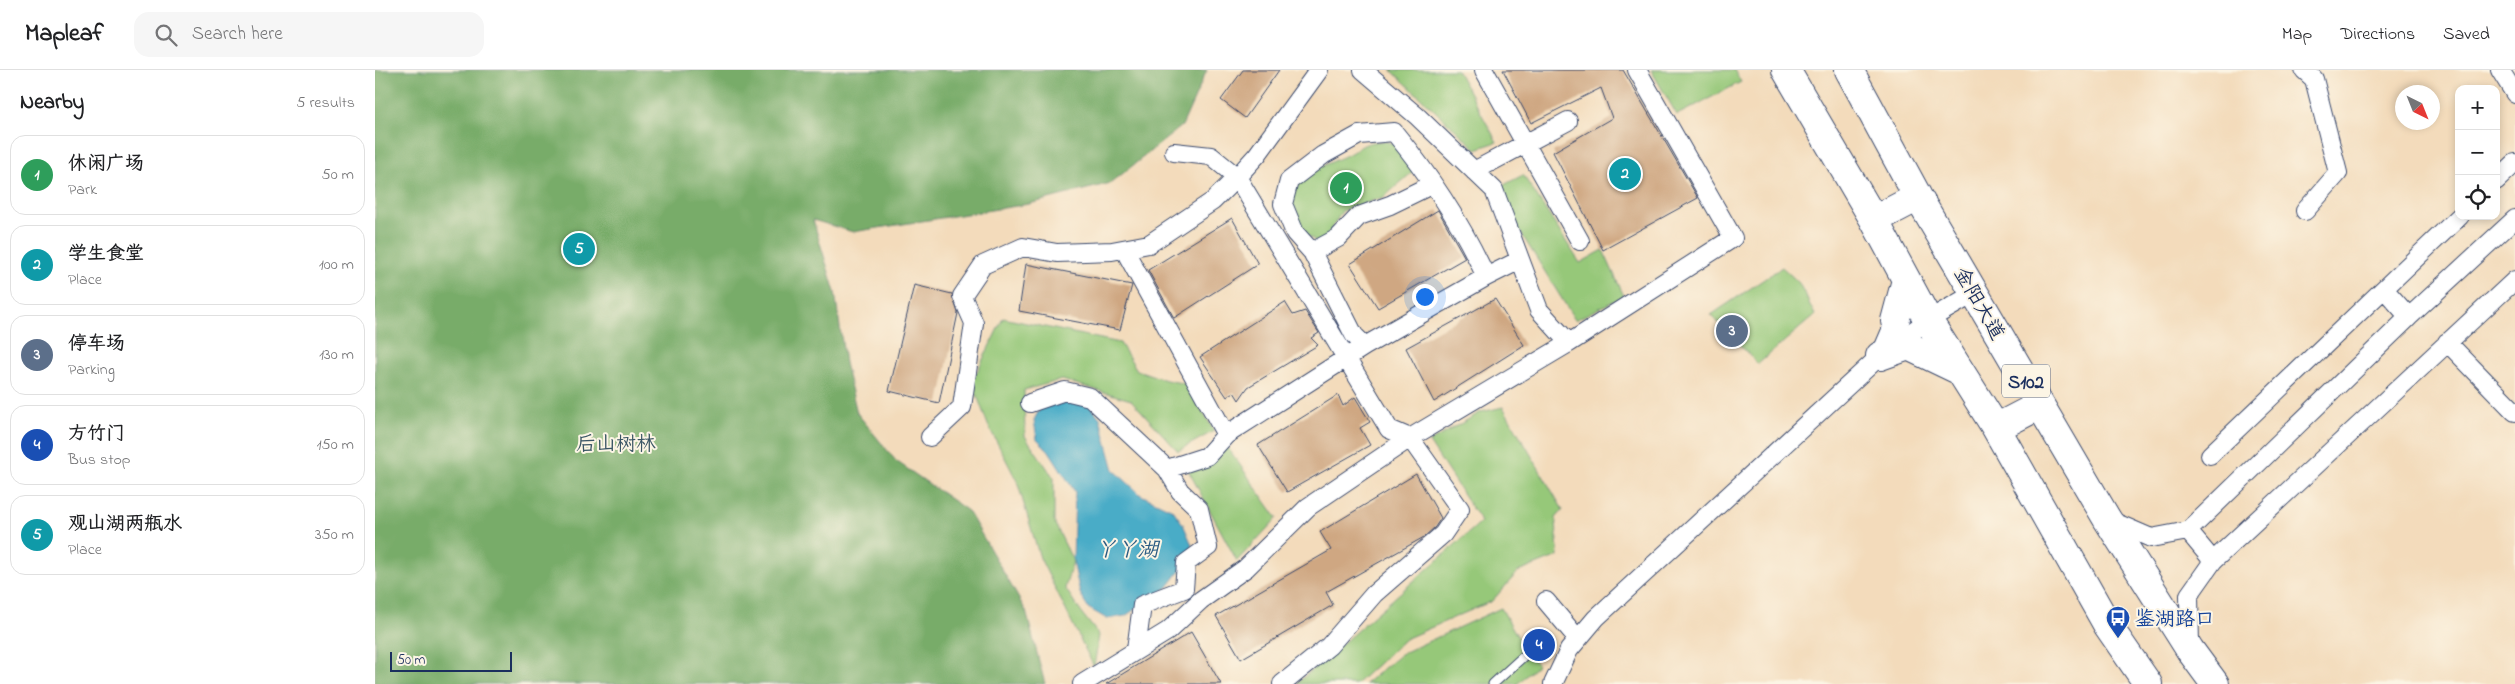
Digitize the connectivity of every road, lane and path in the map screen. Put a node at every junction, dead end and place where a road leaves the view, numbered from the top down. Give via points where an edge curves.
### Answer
1 (1319, 70) edge
2 (1363, 70) edge
3 (1485, 70) edge
4 (1637, 70) edge
5 (1786, 70) edge
6 (2304, 70) edge
7 (2500, 70) edge
8 (1852, 71) edge
9 (2515, 94) edge
10 (1568, 121) dead end
11 (1174, 152) dead end
12 (2515, 163) edge
13 (1474, 171) junction
14 (1237, 177) junction
15 (2500, 178) edge
16 (1433, 184) junction
17 (1918, 197) junction
18 (2305, 211) dead end
19 (1875, 220) junction
20 (2456, 220) edge
21 (2515, 220) edge
22 (1580, 241) dead end
23 (1124, 249) junction
24 (1312, 252) junction
25 (1520, 260) junction
26 (1486, 277) junction
27 (1906, 280) junction
28 (2515, 280) edge
29 (2385, 290) junction
30 (1975, 293) junction
31 (2409, 317) junction
32 (1928, 320) junction
33 (1895, 321) joint
34 (2447, 342) junction
35 (1569, 343) junction
36 (1365, 346) junction
37 (1880, 356) junction
38 (1347, 358) junction
39 (1958, 370) junction
40 (1030, 403) dead end
41 (2040, 405) junction
42 (2515, 412) edge
43 (1996, 428) junction
44 (1226, 436) junction
45 (929, 437) dead end
46 (1409, 438) junction
47 (2210, 455) dead end
48 (1167, 469) junction
49 (2107, 519) junction
50 (2187, 531) junction
51 (2213, 561) junction
52 (1546, 601) dead end
53 (1579, 639) junction
54 (1136, 650) junction
55 (2190, 650) junction
56 (1527, 653) dead end
57 (1082, 684) edge
58 (1282, 684) edge
59 (1493, 684) edge
60 (1553, 684) edge
61 (2148, 684) edge
62 (2215, 684) edge

1 - 14 street
2 - 13 street
3 - 22 street
4 - 35 street via 1733,238
5 - 19 main road, S102
6 - 18 street via 2314,79 2338,173
7 - 9 street
8 - 17 main road, 金阳大道 / S102
10 - 13 street
11 - 14 street via 1211,156
12 - 15 street
13 - 25 street via 1494,190
14 - 23 street via 1213,201 1149,244
14 - 38 street
16 - 24 street via 1359,216 1338,238
16 - 24 street via 1394,132 1359,135 1323,155 1289,180 1283,204 1295,233
16 - 26 street via 1469,238
17 - 19 main road
17 - 30 main road, 金阳大道 / S102
19 - 27 main road, S102
20 - 29 street
21 - 31 street
23 - 44 street
23 - 45 street via 1057,253 1023,247 983,265 962,296 974,324 962,407
24 - 36 street via 1354,334
25 - 26 street
25 - 35 street via 1539,310
26 - 36 street
27 - 32 main road, S102
27 - 33 main road
28 - 34 street
29 - 31 street
29 - 47 street
30 - 32 street
30 - 41 main road, 金阳大道 / S102
31 - 50 street
32 - 37 street
32 - 39 main road, S102
33 - 37 street
34 - 42 street
34 - 51 street
35 - 46 street
36 - 38 street
37 - 39 main road via 1909,346
37 - 53 street via 1596,618
38 - 44 street
38 - 46 street via 1389,429
39 - 43 main road, S102
40 - 48 street via 1065,390 1090,397
41 - 43 main road
41 - 49 main road, 金阳大道 / S102
43 - 61 main road, S102 via 2108,626
44 - 48 street via 1207,456
46 - 54 street via 1308,507 1246,568 1201,600 1168,631
46 - 58 street via 1460,509 1443,534 1374,594 1329,646
48 - 54 street via 1180,491 1199,509 1208,546 1186,563 1184,589 1142,605
49 - 50 street via 2151,538
49 - 55 main road, 金阳大道 / S102
50 - 51 street
51 - 55 street via 2189,595
52 - 53 street
53 - 60 street via 1569,650
54 - 57 street
55 - 62 main road, 金阳大道 / S102
56 - 59 lane

